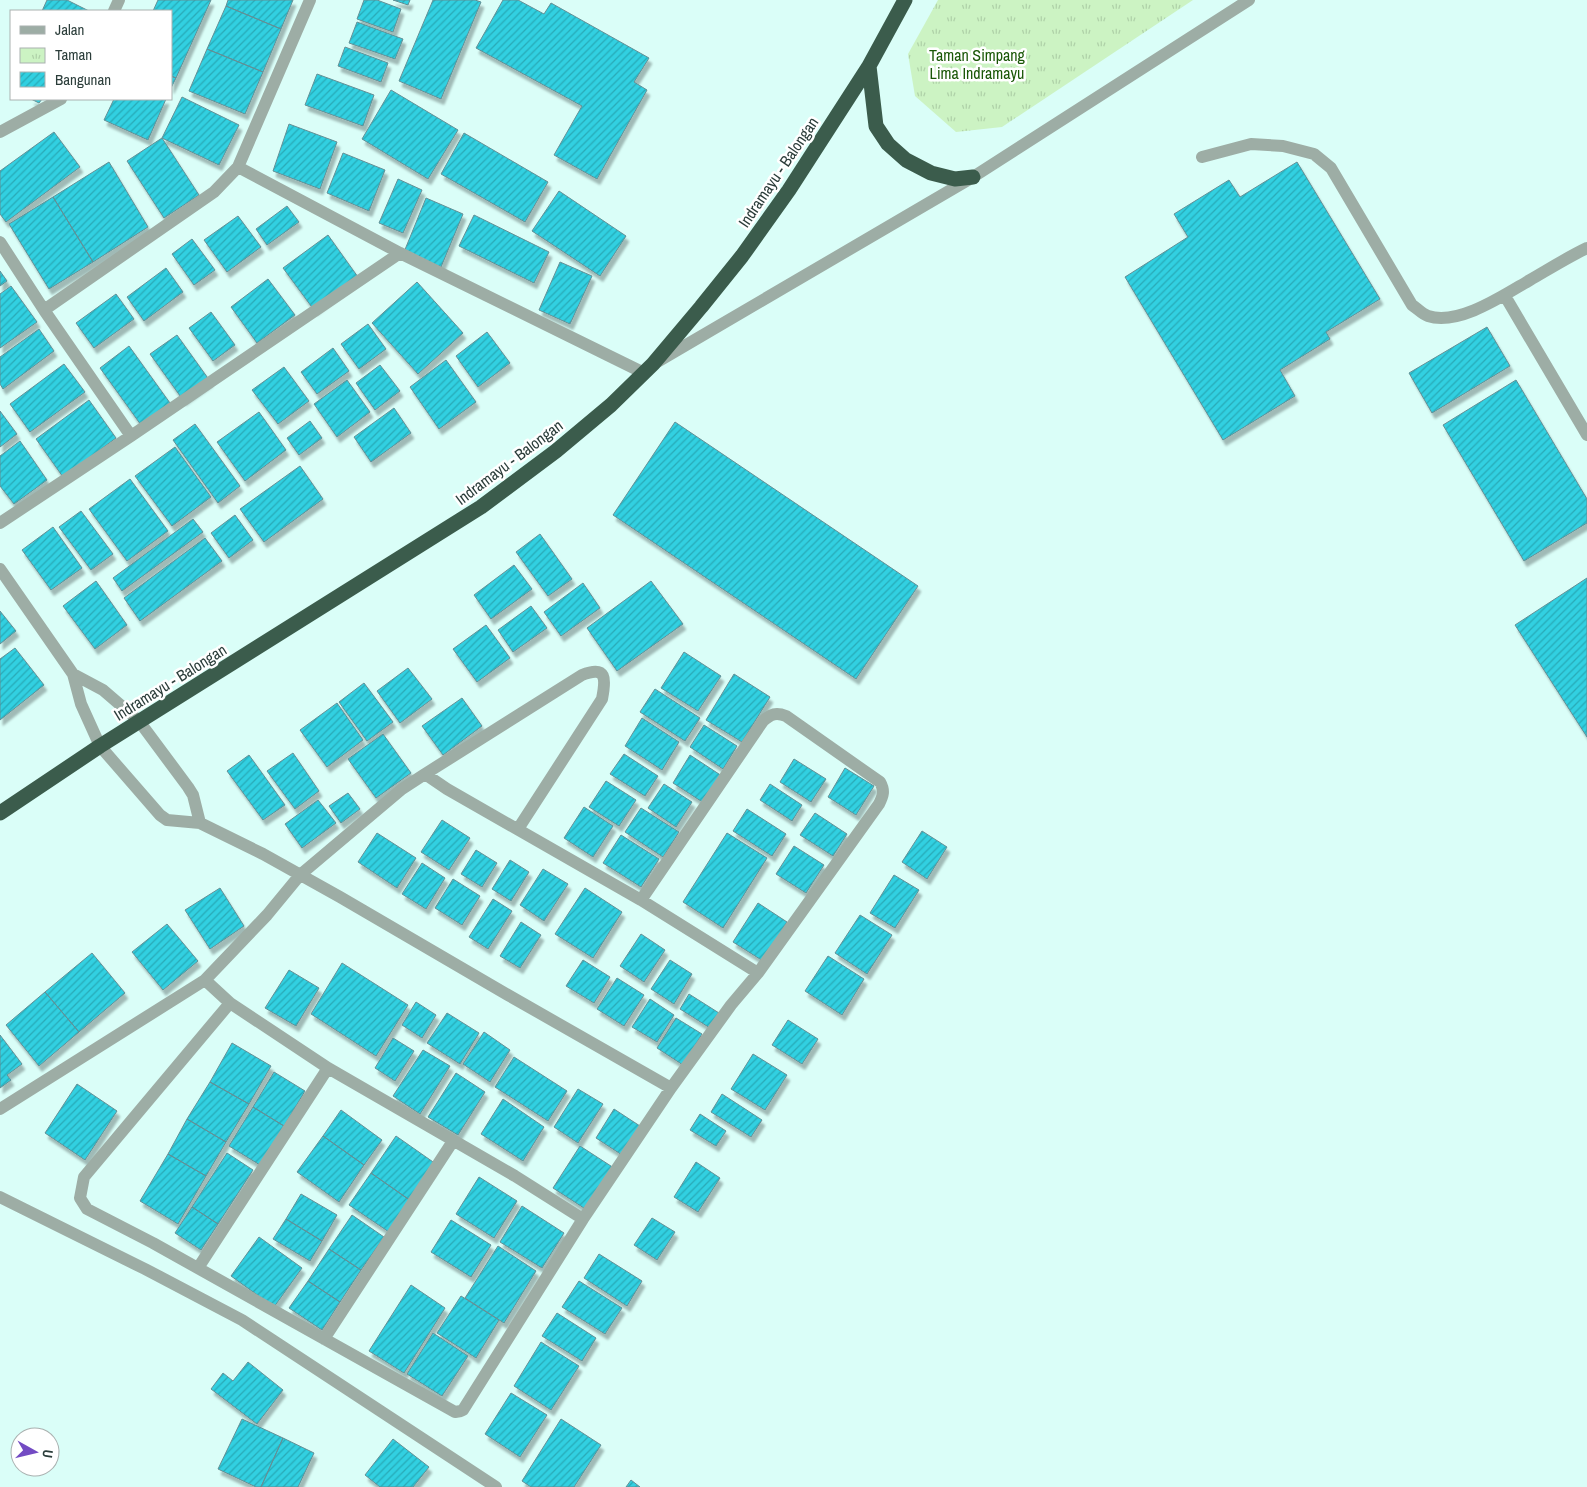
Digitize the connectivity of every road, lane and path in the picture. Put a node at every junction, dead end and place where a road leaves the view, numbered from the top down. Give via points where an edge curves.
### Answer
1 (310, 0) edge
2 (905, 0) edge
3 (1249, 0) edge
4 (869, 66) junction
5 (59, 100) edge
6 (0, 132) edge
7 (1202, 157) dead end
8 (238, 166) junction
9 (974, 177) junction
10 (0, 242) edge
11 (1587, 248) edge
12 (400, 252) junction
13 (1505, 296) junction
14 (44, 310) junction
15 (649, 368) junction
16 (131, 436) junction
17 (1587, 436) edge
18 (0, 523) edge
19 (0, 569) edge
20 (73, 674) junction
21 (140, 721) junction
22 (100, 746) junction
23 (425, 774) junction
24 (0, 813) edge
25 (200, 823) junction
26 (518, 829) junction
27 (300, 875) junction
28 (640, 900) junction
29 (758, 973) junction
30 (205, 980) junction
31 (230, 1003) junction
32 (328, 1068) junction
33 (671, 1088) junction
34 (0, 1110) edge
35 (453, 1141) junction
36 (0, 1197) edge
37 (583, 1219) junction
38 (198, 1268) junction
39 (324, 1339) junction
40 (496, 1487) edge

1 - 8 street
2 - 4 highway, Indramayu - Balongan
3 - 9 street
4 - 9 highway via 876,126 888,144 906,160 931,173 956,180
4 - 15 highway, Indramayu - Balongan via 742,256
5 - 6 street
7 - 13 street via 1251,144 1283,146 1314,154 1330,168 1412,305 1427,315 1442,318 1468,313
8 - 12 street
8 - 14 street via 214,192
9 - 15 street
10 - 14 street
11 - 13 street
12 - 15 street
12 - 16 street
13 - 17 street
14 - 16 street
15 - 21 highway, Indramayu - Balongan via 556,451 481,507
16 - 18 street
19 - 20 street
20 - 21 street via 103,690
20 - 22 street via 81,704
21 - 22 highway, Indramayu - Balongan
21 - 25 street via 193,795
22 - 24 highway, Indramayu - Balongan
22 - 25 street via 160,815 168,820
23 - 26 street
23 - 26 street via 582,675 598,671 604,679 602,699
23 - 27 street via 402,789
25 - 27 street
26 - 28 street
27 - 30 street
27 - 33 street
28 - 29 street
28 - 29 street via 763,721 770,714 786,716 884,788 873,812
29 - 33 street
30 - 31 street
30 - 34 street
31 - 32 street
31 - 38 street via 84,1177 80,1198 87,1209
32 - 35 street
32 - 38 street
33 - 37 street
35 - 37 street
35 - 39 street
36 - 40 street via 242,1320
37 - 39 street via 461,1411 453,1411
38 - 39 street

